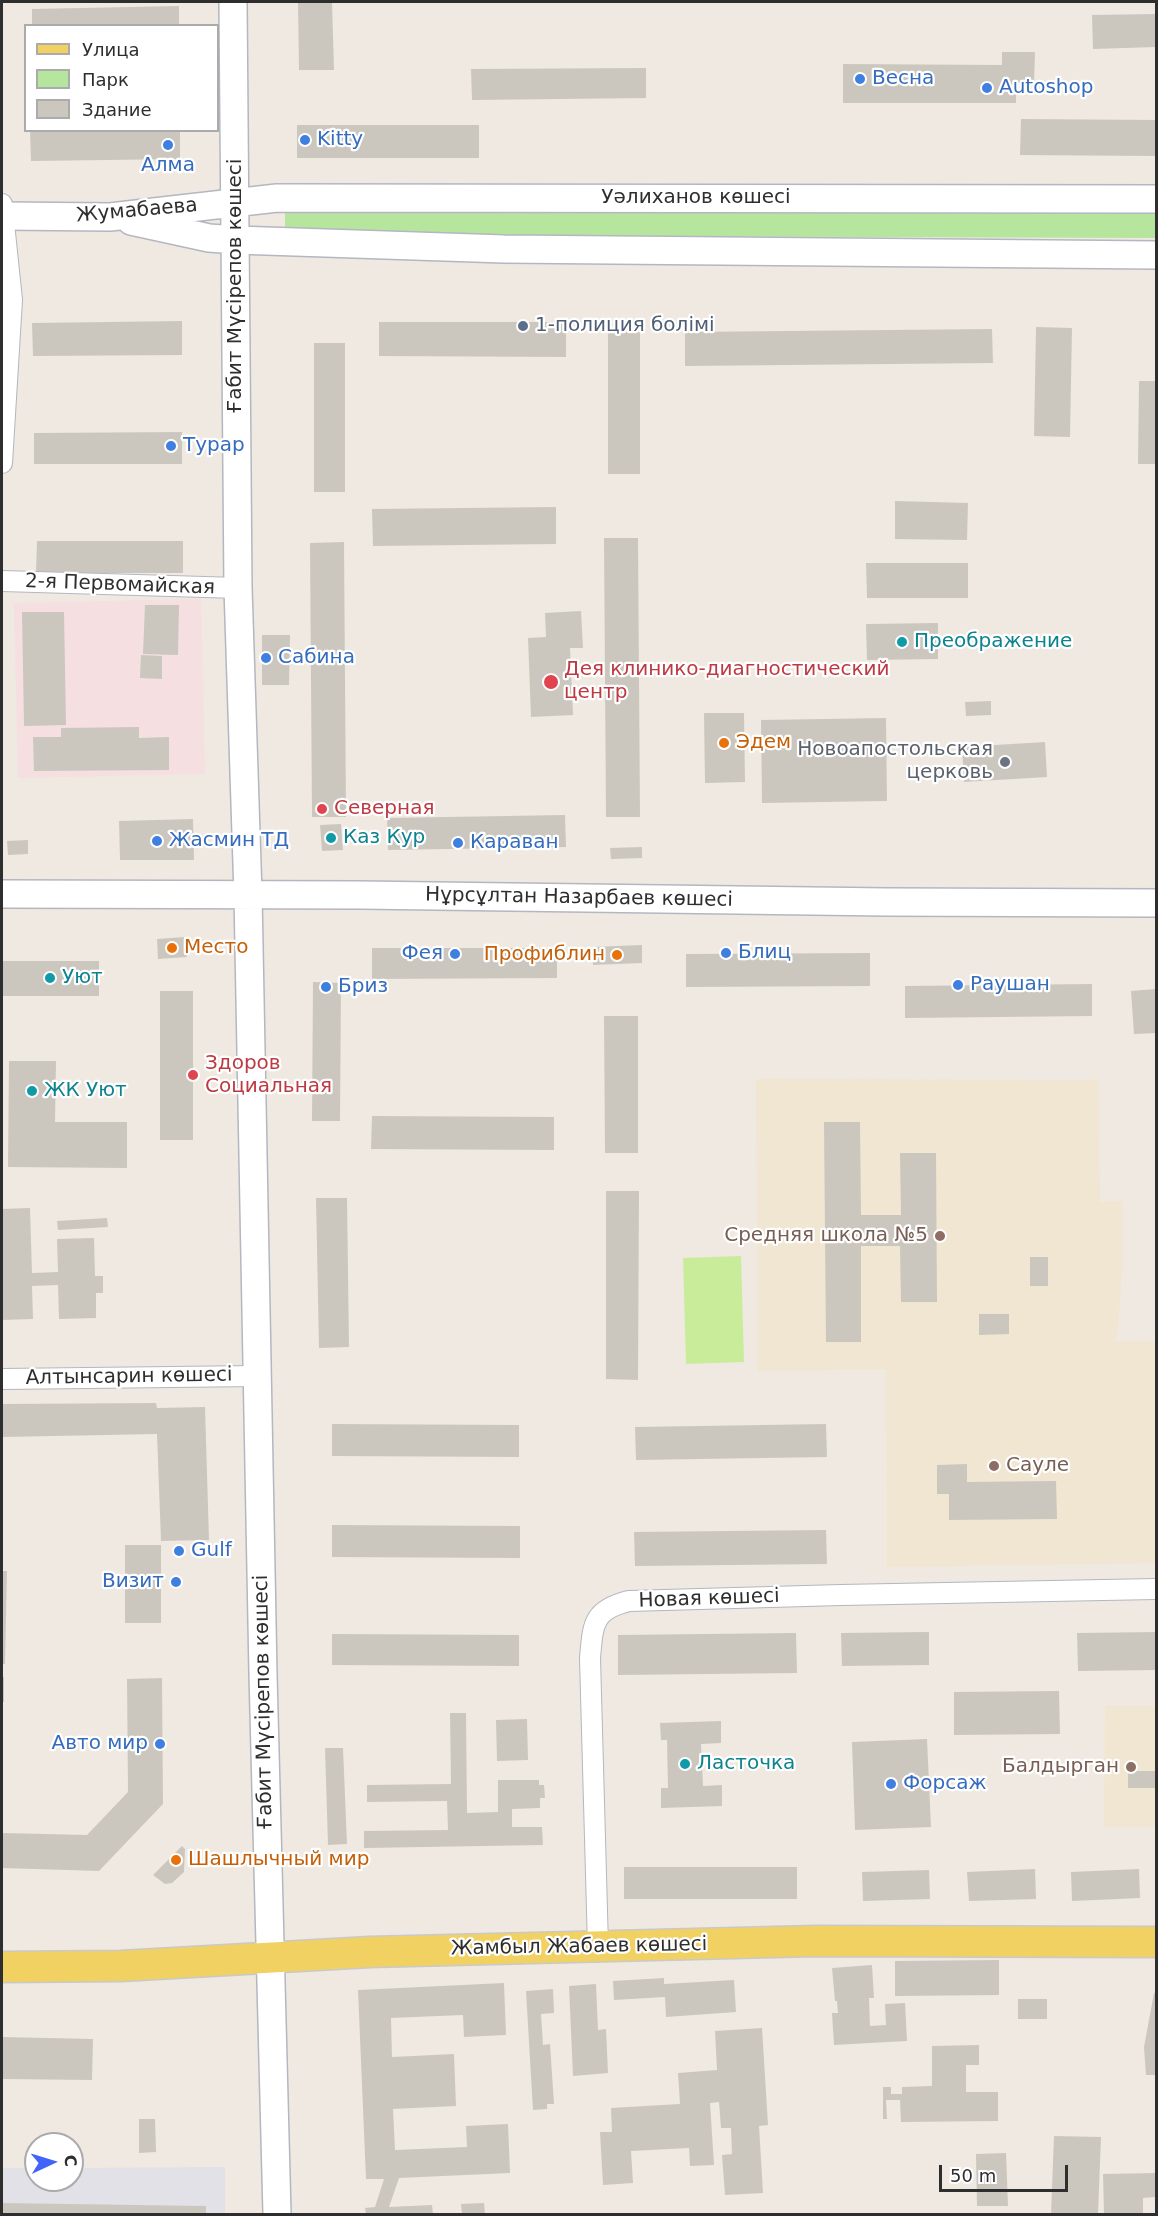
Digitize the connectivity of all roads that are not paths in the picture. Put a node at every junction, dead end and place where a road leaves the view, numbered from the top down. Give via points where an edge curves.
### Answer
1 (233, 2) edge
2 (1156, 199) edge
3 (235, 201) junction
4 (2, 212) edge
5 (110, 217) junction
6 (236, 240) junction
7 (1156, 255) edge
8 (7, 299) edge
9 (2, 463) edge
10 (2, 581) edge
11 (238, 588) junction
12 (2, 894) edge
13 (248, 895) junction
14 (1156, 903) edge
15 (257, 1376) junction
16 (2, 1379) edge
17 (1156, 1589) edge
18 (1156, 1942) edge
19 (598, 1947) junction
20 (270, 1958) junction
21 (2, 1967) edge
22 (277, 2214) edge

1 - 3 main road, Ғабит Мүсірепов көшесі
2 - 3 main road, Уәлиханов көшесі
3 - 5 main road, Жумабаева
3 - 6 main road, Ғабит Мүсірепов көшесі
4 - 5 main road, Жумабаева
4 - 8 street
5 - 6 main road
6 - 7 main road via 504,249
6 - 11 main road, Ғабит Мүсірепов көшесі
8 - 9 street
10 - 11 street, 2-я Первомайская
11 - 13 main road, Ғабит Мүсірепов көшесі
12 - 13 main road, Нұрсұлтан Назарбаев көшесі
13 - 14 main road, Нұрсұлтан Назарбаев көшесі
13 - 15 main road, Ғабит Мүсірепов көшесі
15 - 16 street, Алтынсарин көшесі
15 - 20 main road, Ғабит Мүсірепов көшесі
17 - 19 street, Новая көшесі via 629,1601 608,1608 595,1622 590,1658
18 - 19 main road, Жамбыл Жабаев көшесі via 816,1941
19 - 20 main road, Жамбыл Жабаев көшесі
20 - 21 main road, Жамбыл Жабаев көшесі
20 - 22 main road, Ғабит Мүсірепов көшесі

